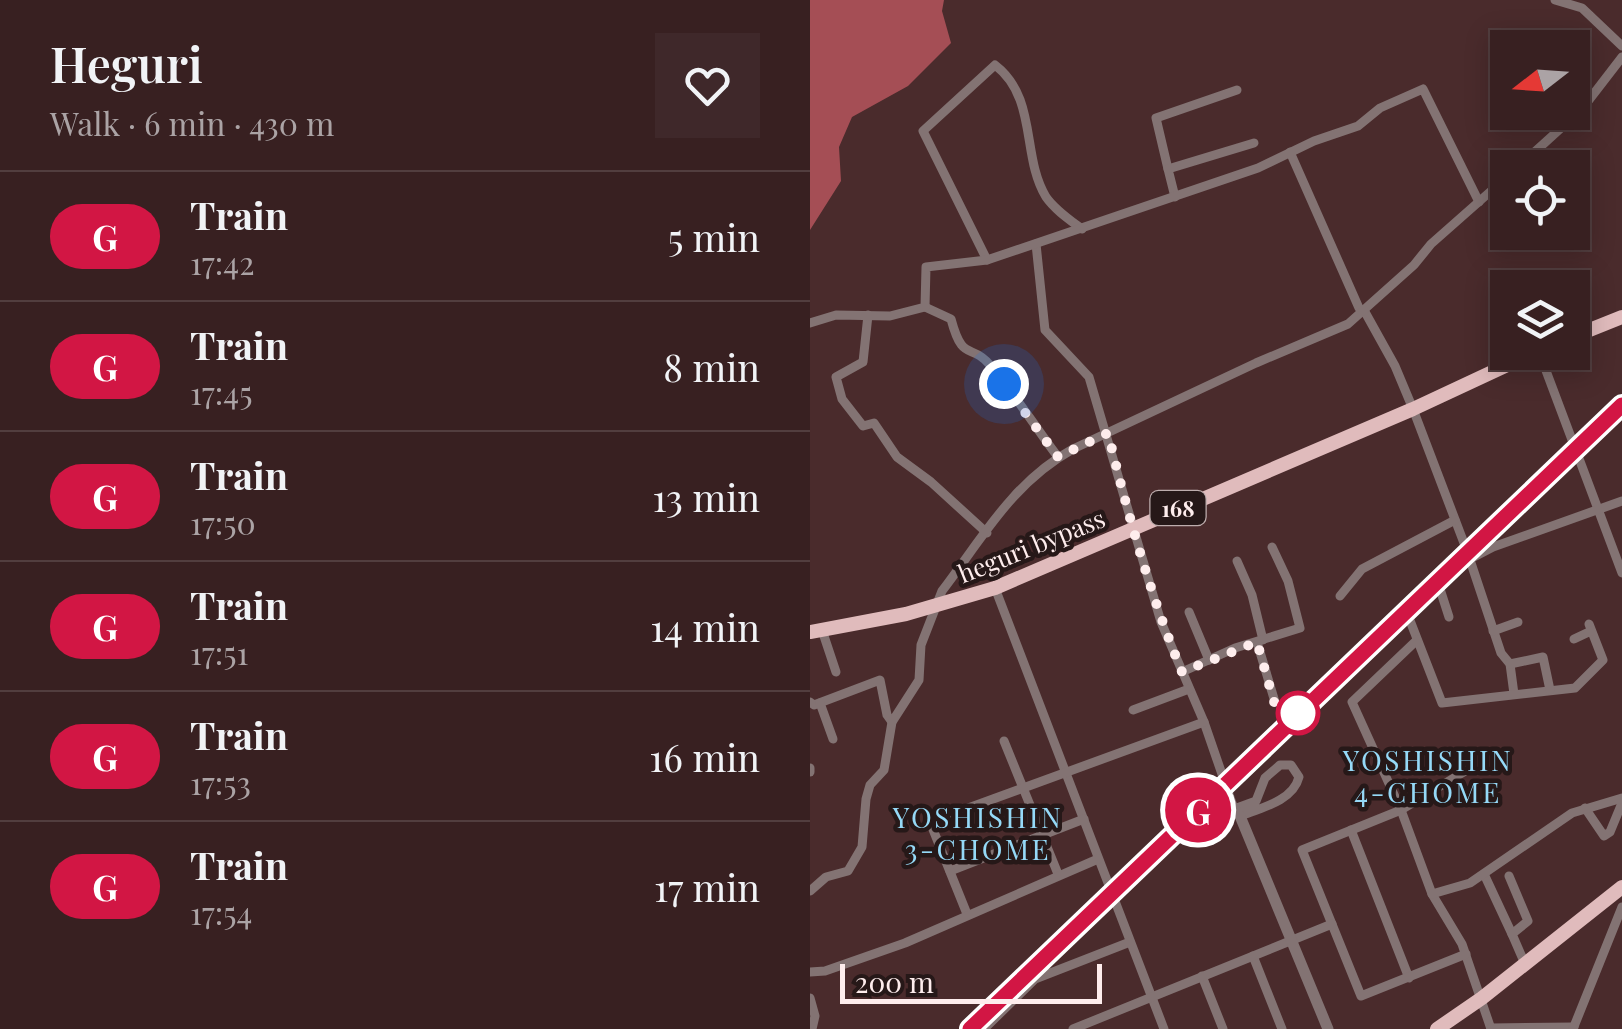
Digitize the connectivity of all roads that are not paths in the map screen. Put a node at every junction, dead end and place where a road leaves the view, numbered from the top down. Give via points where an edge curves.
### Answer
1 (1555, 0) edge
2 (1622, 46) edge
3 (1622, 57) edge
4 (1237, 90) dead end
5 (1254, 143) dead end
6 (1538, 150) edge
7 (1290, 152) junction
8 (1168, 169) junction
9 (1490, 192) edge
10 (1175, 197) junction
11 (1479, 202) junction
12 (1082, 230) junction
13 (1036, 244) junction
14 (986, 260) junction
15 (925, 307) junction
16 (1364, 312) junction
17 (868, 315) junction
18 (1622, 317) edge
19 (810, 323) edge
20 (1590, 330) edge
21 (1498, 370) edge
22 (1544, 370) edge
23 (1413, 409) junction
24 (1108, 433) junction
25 (1058, 457) junction
26 (1622, 501) edge
27 (1599, 510) junction
28 (1455, 520) junction
29 (1131, 528) junction
30 (987, 533) junction
31 (1272, 547) dead end
32 (1468, 560) junction
33 (1237, 561) dead end
34 (1622, 573) edge
35 (1439, 586) junction
36 (995, 588) junction
37 (1340, 596) dead end
38 (934, 607) junction
39 (1189, 612) dead end
40 (1448, 617) dead end
41 (1518, 622) dead end
42 (816, 631) edge
43 (1492, 631) junction
44 (1574, 638) dead end
45 (1417, 640) junction
46 (1260, 641) junction
47 (1209, 660) junction
48 (1510, 664) junction
49 (836, 672) dead end
50 (1182, 672) junction
51 (1189, 689) junction
52 (1550, 690) junction
53 (1514, 694) junction
54 (1274, 702) dead end
55 (815, 703) edge
56 (1134, 710) dead end
57 (892, 722) junction
58 (1204, 722) junction
59 (833, 738) dead end
60 (1004, 741) dead end
61 (1472, 766) dead end
62 (1066, 772) junction
63 (1023, 788) junction
64 (1622, 800) edge
65 (1585, 808) junction
66 (1400, 810) junction
67 (1237, 812) junction
68 (1084, 819) junction
69 (1351, 830) junction
70 (1042, 836) junction
71 (1098, 859) junction
72 (950, 872) junction
73 (1058, 874) junction
74 (1484, 874) junction
75 (1510, 876) dead end
76 (1622, 888) edge
77 (810, 891) edge
78 (1432, 894) junction
79 (1622, 907) edge
80 (967, 914) junction
81 (1332, 924) junction
82 (1512, 934) junction
83 (1292, 940) junction
84 (1130, 942) junction
85 (1466, 954) junction
86 (1252, 956) junction
87 (1525, 965) junction
88 (810, 972) edge
89 (1202, 976) junction
90 (1409, 978) junction
91 (1151, 996) junction
92 (1482, 998) junction
93 (811, 1005) edge
94 (1110, 1015) junction
95 (1574, 1028) edge
96 (812, 1029) edge
97 (984, 1029) edge
98 (1072, 1029) edge
99 (1116, 1029) edge
100 (1164, 1029) edge
101 (1223, 1029) edge
102 (1282, 1029) edge
103 (1328, 1029) edge
104 (1437, 1029) edge
105 (1491, 1029) edge

1 - 2 street via 1582,8
3 - 6 street via 1582,109
4 - 8 street via 1156,118
5 - 8 street
7 - 10 street
7 - 11 street via 1358,126 1423,89
7 - 16 street
8 - 10 street
9 - 11 street
10 - 12 street
11 - 16 street
12 - 13 street
12 - 14 street via 1045,194 1018,92 995,65 923,131
13 - 14 street
13 - 24 street via 1045,330 1086,370
14 - 15 street via 926,267
15 - 17 street
15 - 25 street via 951,319 957,342 987,360
16 - 23 street
16 - 24 street
17 - 19 street
17 - 30 street via 864,362 836,378 842,399 863,426 874,423 897,457
18 - 20 highway
21 - 23 highway, heguri bypass / 168
22 - 27 street
23 - 28 street
23 - 29 highway, heguri bypass / 168
24 - 25 street
24 - 29 street
25 - 30 street via 1026,481
26 - 27 street
27 - 32 street
27 - 34 street
28 - 32 street
28 - 37 street via 1362,569
29 - 36 highway, heguri bypass / 168
29 - 50 street
30 - 38 street
31 - 46 street via 1300,628
32 - 35 street
32 - 43 street
33 - 46 street via 1252,595
35 - 40 street
35 - 45 street via 1410,618
36 - 38 highway, heguri bypass / 168
36 - 62 street
38 - 42 highway, heguri bypass / 168
38 - 57 street via 921,644 920,680
39 - 47 street
41 - 43 street
42 - 49 street
43 - 48 street
44 - 52 street via 1590,628 1603,660 1575,688
45 - 53 street via 1442,703
45 - 66 street via 1352,702
46 - 47 street
46 - 54 street
47 - 50 street
48 - 52 street via 1543,657
48 - 53 street
50 - 51 street
51 - 56 street
51 - 58 street
52 - 53 street
55 - 57 street via 880,680
55 - 59 street
57 - 77 street via 884,770 866,800 862,848 848,871
58 - 62 street
58 - 67 street
60 - 63 street
61 - 66 street
62 - 63 street
62 - 68 street
63 - 70 street
63 - 72 street via 930,822
64 - 65 street
64 - 65 street via 1604,836
65 - 74 street
66 - 69 street
66 - 78 street
67 - 67 street via 1256,802 1280,765 1296,770 1298,783 1284,797
67 - 83 street
68 - 70 street
68 - 71 street
69 - 81 street via 1302,850
69 - 90 street
70 - 72 street
70 - 73 street
71 - 73 street
71 - 84 street
72 - 80 street
73 - 80 street
74 - 78 street
74 - 82 street
75 - 82 street via 1528,921
76 - 87 highway
78 - 85 street
79 - 95 street
80 - 88 street via 905,943
81 - 83 street
81 - 90 street via 1360,996
82 - 87 street
83 - 86 street
83 - 103 street
84 - 91 street
84 - 97 street via 1035,979
85 - 90 street
85 - 92 street
86 - 89 street
86 - 102 street
87 - 92 highway
89 - 91 street
89 - 101 street
91 - 94 street
91 - 100 street
92 - 104 highway
92 - 105 street
93 - 96 street
94 - 98 street
94 - 99 street
95 - 105 street

